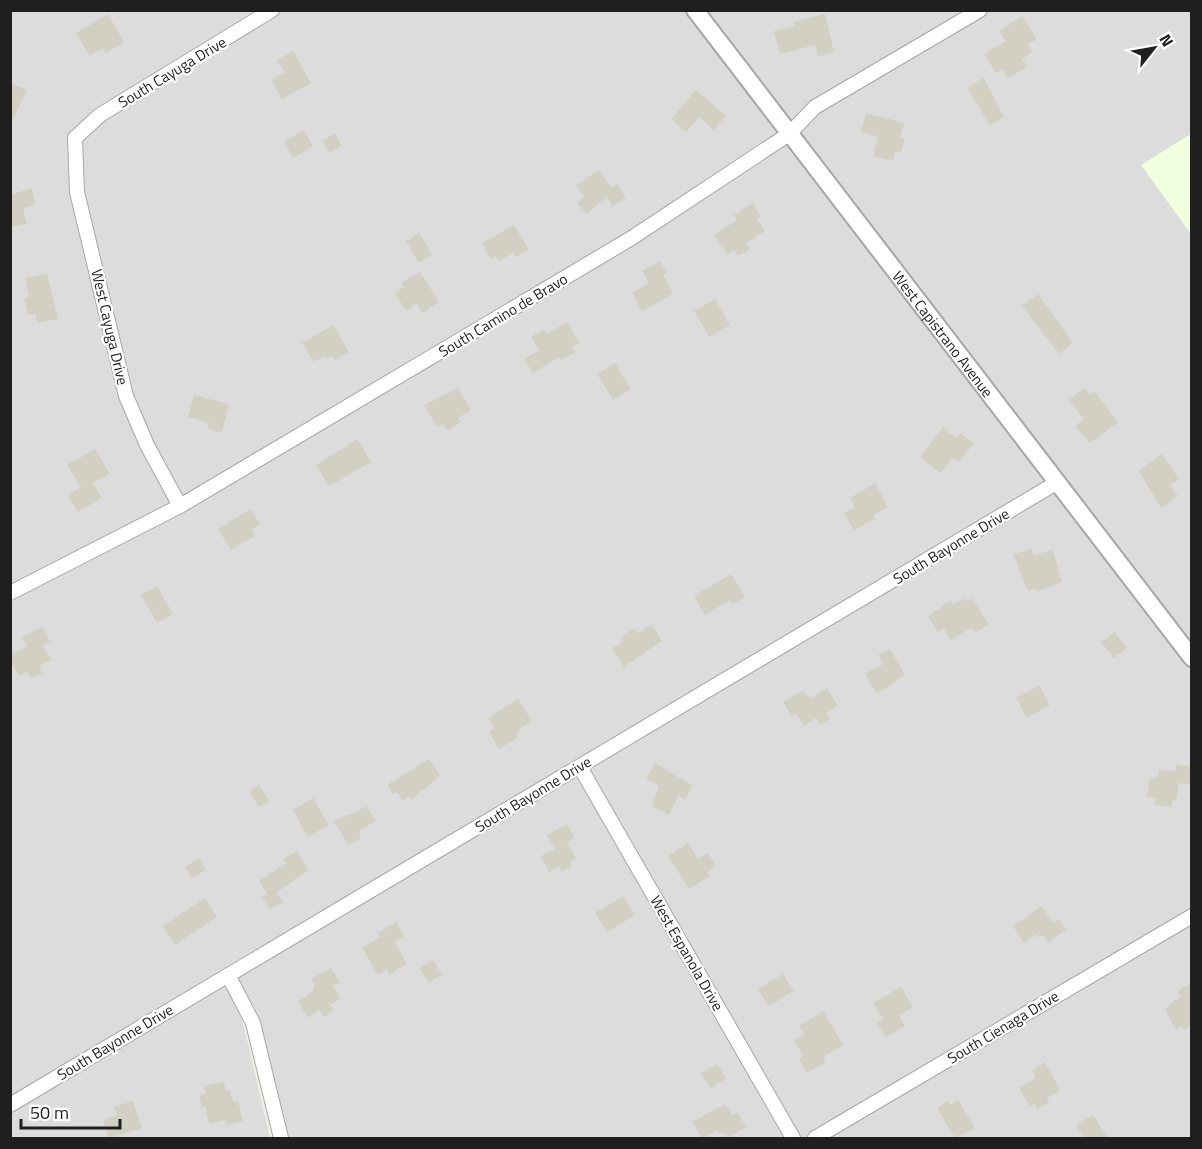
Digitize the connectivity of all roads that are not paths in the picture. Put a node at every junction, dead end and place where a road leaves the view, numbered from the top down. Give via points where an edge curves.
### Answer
1 (272, 10) edge
2 (695, 10) edge
3 (980, 10) edge
4 (789, 134) junction
5 (75, 138) joint
6 (1056, 483) junction
7 (180, 506) junction
8 (10, 593) edge
9 (1191, 658) edge
10 (580, 766) junction
11 (1191, 916) edge
12 (228, 975) junction
13 (10, 1105) edge
14 (281, 1138) edge
15 (793, 1138) edge
16 (815, 1138) edge

1 - 5 street, South Cayuga Drive via 100,115
2 - 4 street, West Capistrano Avenue
3 - 4 street, South Camino de Bravo via 815,107
4 - 6 street, West Capistrano Avenue
4 - 7 street, South Camino de Bravo via 630,239
5 - 7 street, West Cayuga Drive via 77,192 126,396
6 - 9 street, West Capistrano Avenue
6 - 10 street, South Bayonne Drive
7 - 8 street, South Camino de Bravo
10 - 12 street, South Bayonne Drive
10 - 15 street, West Espanola Drive
11 - 16 street, South Cienaga Drive
12 - 13 street, South Bayonne Drive
12 - 14 street via 253,1023

